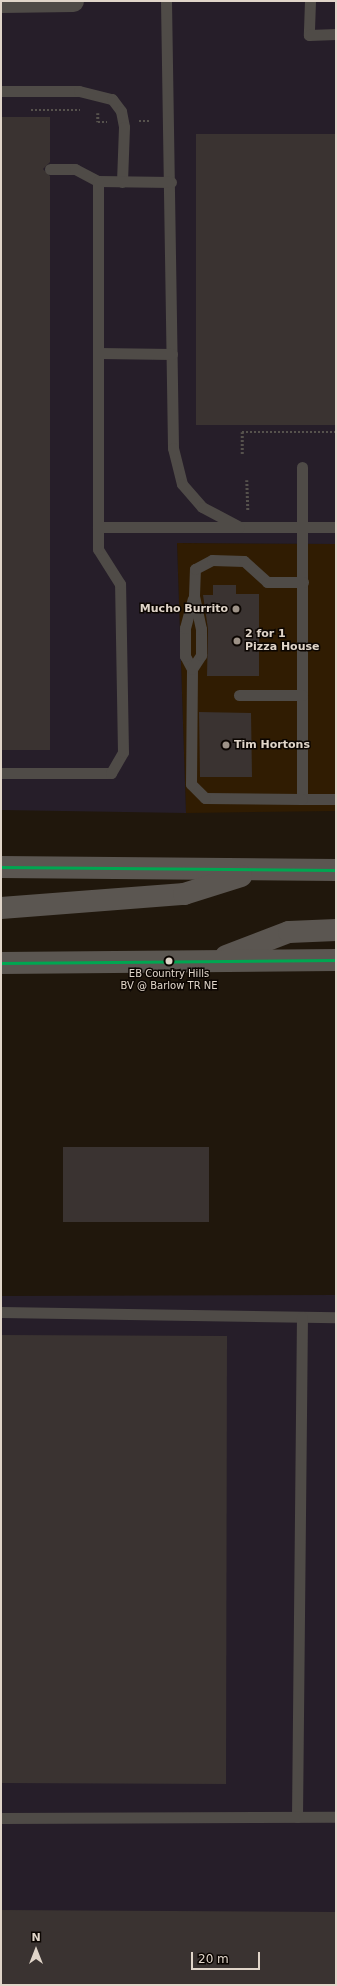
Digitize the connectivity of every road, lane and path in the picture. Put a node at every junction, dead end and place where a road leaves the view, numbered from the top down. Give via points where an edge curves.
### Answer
1 (73, 1) edge
2 (166, 1) edge
3 (310, 1) edge
4 (1, 2) edge
5 (336, 34) edge
6 (1, 91) edge
7 (23, 110) dead end
8 (83, 110) dead end
9 (91, 110) dead end
10 (136, 121) dead end
11 (151, 121) dead end
12 (111, 122) dead end
13 (50, 169) dead end
14 (98, 181) junction
15 (122, 182) junction
16 (171, 182) junction
17 (99, 353) junction
18 (172, 354) junction
19 (336, 432) edge
20 (242, 454) dead end
21 (302, 467) dead end
22 (247, 480) dead end
23 (248, 510) dead end
24 (98, 527) junction
25 (240, 527) junction
26 (303, 527) junction
27 (336, 527) edge
28 (303, 582) junction
29 (194, 596) junction
30 (192, 670) junction
31 (239, 695) dead end
32 (302, 695) junction
33 (1, 773) edge
34 (302, 799) junction
35 (336, 799) edge
36 (1, 867) edge
37 (260, 870) junction
38 (336, 870) edge
39 (1, 908) edge
40 (336, 930) edge
41 (336, 960) edge
42 (210, 962) junction
43 (1, 964) edge
44 (1, 1312) edge
45 (302, 1317) junction
46 (336, 1317) edge
47 (297, 1817) junction
48 (336, 1817) edge
49 (1, 1818) edge

1 - 4 street
2 - 16 lane
3 - 5 lane via 309,34
6 - 15 lane via 79,91 112,98 121,111 124,127
7 - 8 path
9 - 12 path via 98,110 98,122
10 - 11 path
13 - 14 lane via 75,169
14 - 15 lane
14 - 17 lane
15 - 16 lane
16 - 18 lane
17 - 18 lane
17 - 24 lane
18 - 25 lane via 173,448 182,484 202,507
19 - 20 path via 242,432
21 - 26 lane
22 - 23 path
24 - 25 lane
24 - 33 lane via 98,549 120,584 123,752 120,763 111,773
25 - 26 lane
26 - 27 lane
26 - 28 lane
28 - 29 lane via 267,582 244,561 212,560 195,569
28 - 32 lane
29 - 30 lane via 185,628 185,656
29 - 30 lane via 201,629 201,655
30 - 34 lane via 191,784 195,791 205,798
31 - 32 lane
32 - 34 lane
34 - 35 lane
36 - 37 main road
37 - 38 main road
37 - 39 main road via 184,894
40 - 42 main road via 289,932
41 - 42 main road
42 - 43 main road
44 - 45 lane
45 - 46 lane
45 - 47 lane
47 - 48 lane
47 - 49 lane

